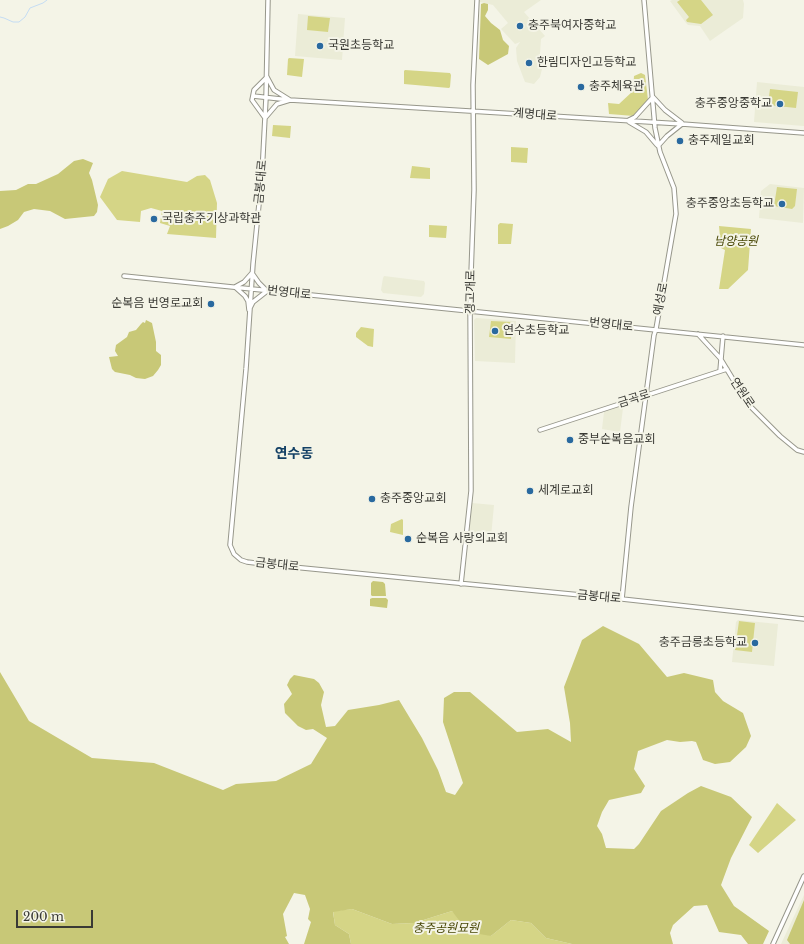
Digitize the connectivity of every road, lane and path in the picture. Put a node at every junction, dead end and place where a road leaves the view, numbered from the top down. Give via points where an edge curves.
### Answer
1 (268, 0) edge
2 (477, 0) edge
3 (640, 0) edge
4 (644, 2) edge
5 (267, 78) junction
6 (253, 96) junction
7 (653, 97) junction
8 (266, 98) junction
9 (290, 100) junction
10 (473, 111) junction
11 (264, 118) junction
12 (627, 121) junction
13 (654, 122) junction
14 (682, 124) junction
15 (804, 133) edge
16 (658, 146) junction
17 (252, 273) junction
18 (124, 276) dead end
19 (235, 287) junction
20 (251, 289) junction
21 (267, 291) junction
22 (249, 310) junction
23 (470, 311) junction
24 (656, 329) junction
25 (698, 333) junction
26 (723, 336) junction
27 (804, 345) edge
28 (720, 358) junction
29 (727, 369) junction
30 (720, 371) junction
31 (646, 395) junction
32 (540, 430) dead end
33 (804, 452) edge
34 (462, 584) junction
35 (622, 599) junction
36 (804, 619) edge
37 (804, 876) edge
38 (773, 944) edge

1 - 5 street, 금봉대로
2 - 10 street, 갱고개로
3 - 4 street
4 - 7 street, 예성로
5 - 6 street via 254,90
5 - 8 street, 금봉대로
5 - 9 street via 274,90
6 - 8 street, 계명대로
6 - 11 street via 252,100
7 - 12 street via 635,117
7 - 13 street, 예성로
7 - 14 street
8 - 9 street, 계명대로
8 - 11 street, 금봉대로
9 - 10 street, 계명대로
9 - 11 street via 277,104
10 - 12 street, 계명대로
10 - 23 street, 갱고개로
11 - 17 street, 금봉대로 via 262,177
12 - 13 street, 계명대로
12 - 16 street via 646,132
13 - 14 street, 계명대로
13 - 16 street, 예성로
14 - 15 street, 계명대로
14 - 16 street
16 - 24 street, 예성로 via 674,188 676,214
17 - 19 street
17 - 20 street, 금봉대로
17 - 21 street
18 - 19 street, 번영대로
19 - 20 street, 번영대로
19 - 22 street via 245,296
20 - 21 street, 번영대로
20 - 22 street, 금봉대로
21 - 22 street via 253,302
21 - 23 street, 번영대로
22 - 34 street, 금봉대로 via 230,545 234,554 247,562
23 - 24 street, 번영대로
23 - 34 street, 갱고개로 via 471,491
24 - 25 street, 번영대로
24 - 31 street, 예성로
25 - 26 street, 번영대로
25 - 28 street, 연원로
26 - 27 street, 번영대로
26 - 28 street
28 - 29 street, 연원로
28 - 30 street
29 - 30 street, 금곡로
29 - 33 street, 연원로 via 748,404 780,436 797,450
30 - 31 street, 금곡로
31 - 32 street, 금곡로
31 - 35 street, 예성로
34 - 35 street, 금봉대로
35 - 36 street, 금봉대로
37 - 38 street

